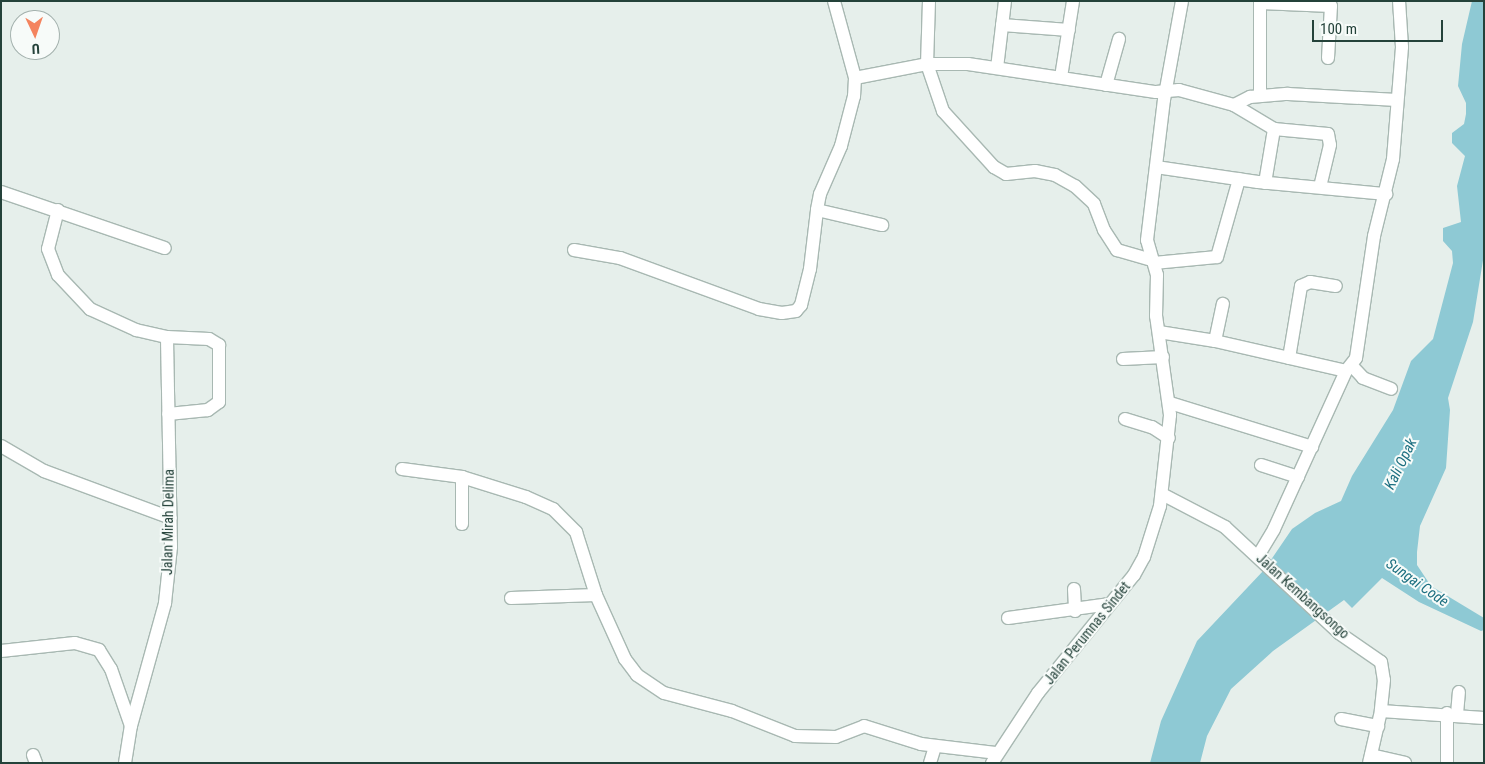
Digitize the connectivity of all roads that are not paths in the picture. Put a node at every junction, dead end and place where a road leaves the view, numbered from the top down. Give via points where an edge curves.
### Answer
1 (834, 1) edge
2 (929, 1) edge
3 (1005, 1) edge
4 (1073, 1) edge
5 (1182, 1) edge
6 (1399, 1) edge
7 (1260, 2) edge
8 (1002, 25) junction
9 (1069, 30) junction
10 (1119, 39) dead end
11 (1328, 58) dead end
12 (927, 64) junction
13 (997, 68) junction
14 (1060, 77) junction
15 (855, 78) junction
16 (1106, 85) junction
17 (1166, 90) junction
18 (1260, 96) junction
19 (1397, 100) junction
20 (1234, 105) junction
21 (1274, 129) junction
22 (1156, 167) junction
23 (1239, 179) junction
24 (1265, 183) junction
25 (1320, 187) junction
26 (1, 192) edge
27 (1386, 194) junction
28 (58, 210) junction
29 (817, 210) junction
30 (882, 225) dead end
31 (165, 248) dead end
32 (574, 250) dead end
33 (1153, 261) junction
34 (1336, 286) dead end
35 (1223, 304) dead end
36 (1159, 332) junction
37 (167, 337) junction
38 (1215, 341) junction
39 (1163, 356) junction
40 (1289, 358) junction
41 (1123, 359) dead end
42 (1349, 368) junction
43 (1391, 388) dead end
44 (1170, 403) junction
45 (168, 414) junction
46 (1125, 419) dead end
47 (1168, 438) junction
48 (1, 446) edge
49 (1312, 447) junction
50 (1261, 465) dead end
51 (402, 469) dead end
52 (1298, 477) junction
53 (462, 478) junction
54 (1162, 494) junction
55 (171, 518) junction
56 (462, 524) dead end
57 (1258, 556) junction
58 (1074, 589) dead end
59 (596, 595) junction
60 (511, 598) dead end
61 (1110, 604) junction
62 (1075, 611) junction
63 (1008, 618) dead end
64 (1, 650) edge
65 (1459, 692) dead end
66 (1381, 710) junction
67 (1452, 714) junction
68 (1484, 718) edge
69 (1341, 719) dead end
70 (131, 726) junction
71 (1378, 726) junction
72 (935, 747) junction
73 (995, 758) edge
74 (1370, 759) edge
75 (125, 763) edge
76 (930, 763) edge
77 (1405, 763) edge
78 (1447, 763) edge

1 - 15 street
2 - 12 street
3 - 8 street
4 - 9 street
5 - 17 street, Jalan Perumnas Sindet
6 - 19 street via 1402,47
7 - 11 street via 1331,6
7 - 18 street
8 - 9 street
8 - 13 street
9 - 14 street
10 - 16 street
12 - 13 street
12 - 15 street
12 - 33 street via 943,111 994,167 1006,174 1035,171 1055,175 1075,186 1094,204 1104,230 1117,250
13 - 14 street
14 - 16 street
15 - 29 street via 854,96 841,146 820,194
16 - 17 street
17 - 20 street via 1192,92
17 - 22 street, Jalan Perumnas Sindet
18 - 19 street
18 - 20 street via 1240,100
19 - 27 street via 1393,159
20 - 21 street
21 - 24 street
21 - 25 street via 1328,134 1330,144
22 - 23 street
22 - 33 street, Jalan Perumnas Sindet via 1147,240
23 - 24 street
23 - 33 street via 1217,257
24 - 25 street
25 - 27 street
26 - 28 street
27 - 42 street via 1374,236 1367,293
28 - 31 street
28 - 37 street via 48,250 58,275 90,309 136,330
29 - 30 street
29 - 32 street via 810,269 802,305 796,311 782,313 759,309 620,258
33 - 36 street, Jalan Perumnas Sindet
34 - 40 street via 1310,282 1301,286
35 - 38 street
36 - 38 street
36 - 39 street, Jalan Perumnas Sindet
37 - 45 street, Jalan Mirah Delima
37 - 45 street via 215,340 221,351 219,402 208,410
38 - 40 street
39 - 41 street
39 - 44 street, Jalan Perumnas Sindet
40 - 42 street
42 - 43 street via 1363,378
42 - 49 street
44 - 47 street, Jalan Perumnas Sindet
44 - 49 street
45 - 55 street, Jalan Mirah Delima
46 - 47 street via 1152,427
47 - 54 street, Jalan Perumnas Sindet
48 - 55 street via 38,468
49 - 52 street
50 - 52 street
51 - 53 street
52 - 57 street
53 - 56 street
53 - 59 street via 541,502 568,522 581,544
54 - 57 street, Jalan Kembangsongo via 1216,521
54 - 61 street, Jalan Perumnas Sindet via 1142,562
55 - 70 street, Jalan Mirah Delima via 165,603
57 - 66 street, Jalan Kembangsongo via 1339,632 1381,662 1384,680
58 - 62 street
59 - 60 street
59 - 72 street via 630,667 664,693 732,711 795,736 836,737 864,726
61 - 62 street
61 - 73 street, Jalan Perumnas Sindet via 1034,699
62 - 63 street
64 - 70 street via 75,643 99,650 111,669
65 - 67 street
66 - 67 street
66 - 71 street, Jalan Kembangsongo
67 - 68 street
67 - 78 street
69 - 71 street
70 - 75 street, Jalan Mirah Delima
71 - 74 street, Jalan Kembangsongo
72 - 73 street
72 - 76 street
74 - 77 street

